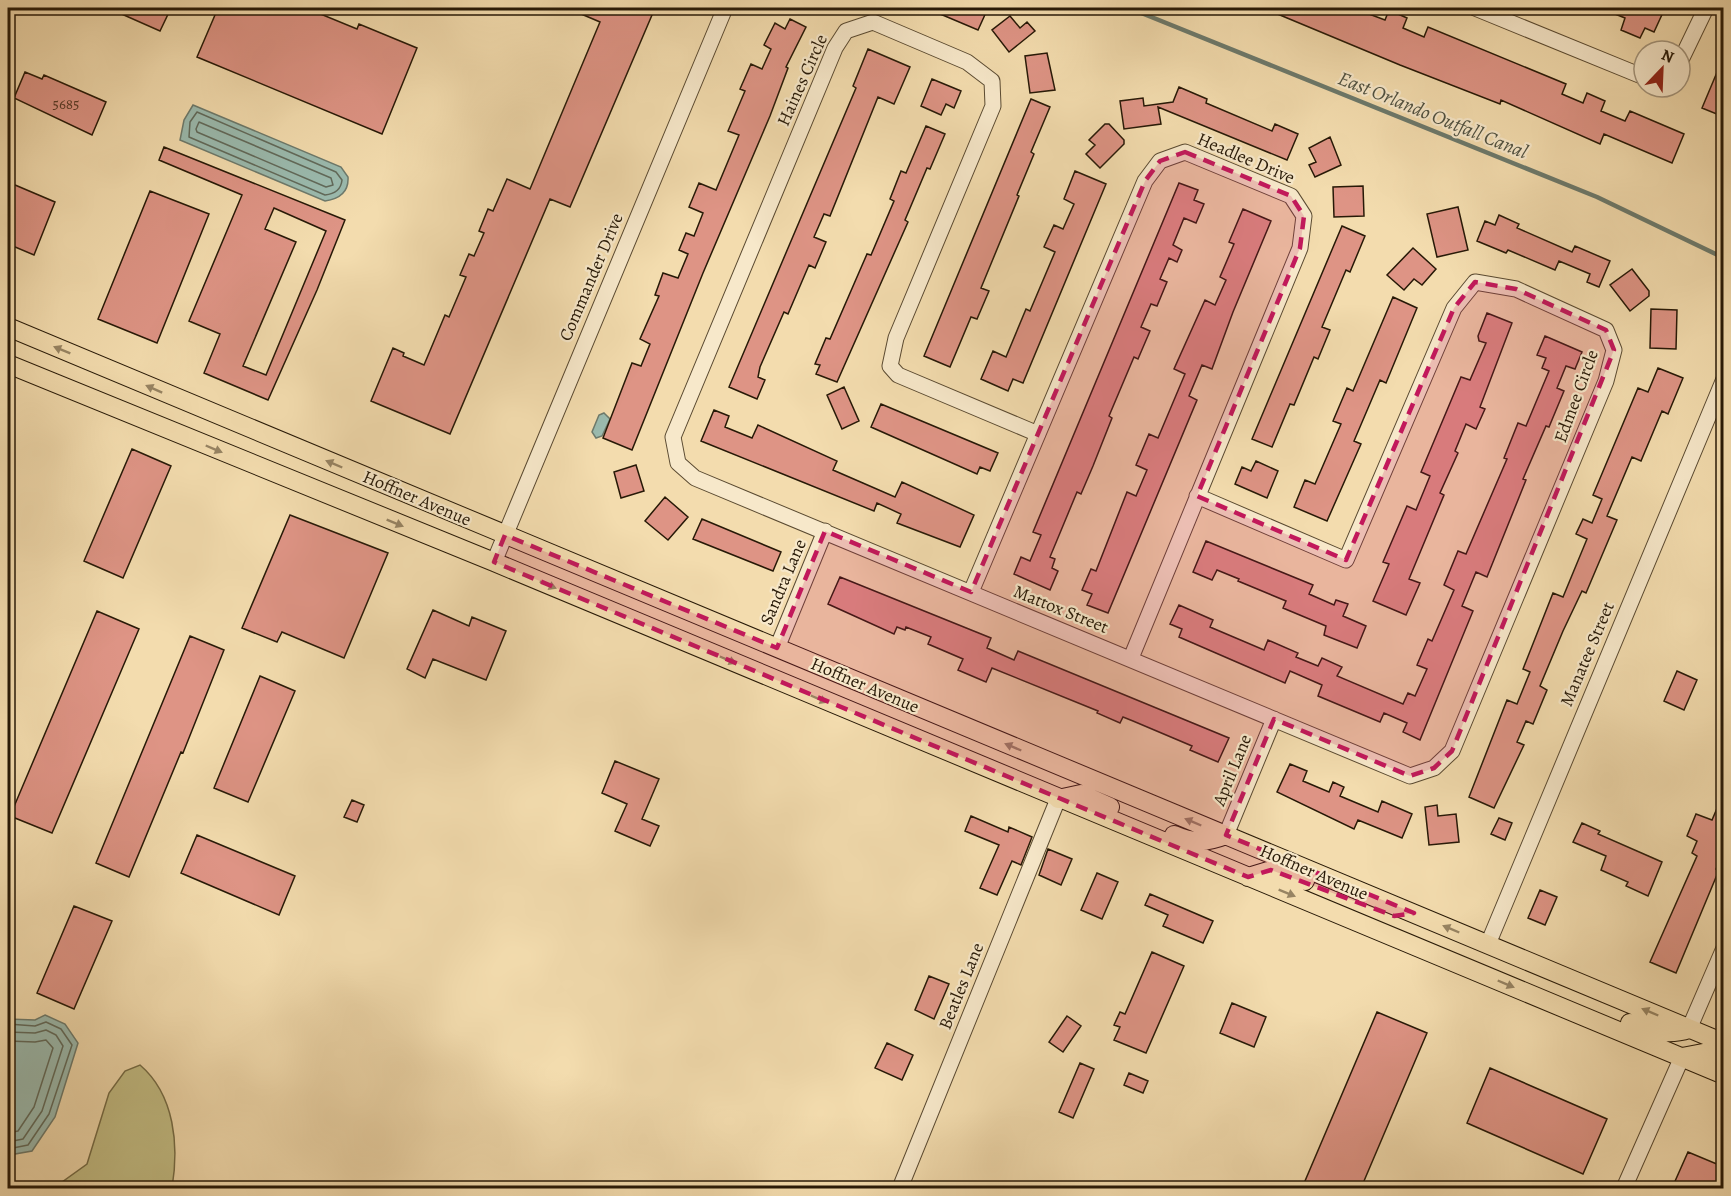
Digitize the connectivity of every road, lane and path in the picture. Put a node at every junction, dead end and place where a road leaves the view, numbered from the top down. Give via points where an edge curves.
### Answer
1 (725, 8) edge
2 (1475, 8) edge
3 (1706, 8) edge
4 (1692, 39) edge
5 (1632, 72) edge
6 (8, 327) edge
7 (8, 364) edge
8 (1724, 379) edge
9 (1038, 434) junction
10 (678, 463) joint
11 (1197, 496) junction
12 (825, 531) junction
13 (505, 535) junction
14 (494, 562) junction
15 (971, 592) junction
16 (777, 648) junction
17 (1131, 658) junction
18 (1274, 719) junction
19 (1434, 768) joint
20 (1058, 799) junction
21 (1226, 835) junction
22 (1248, 877) junction
23 (1414, 913) junction
24 (1488, 944) junction
25 (1724, 948) edge
26 (1582, 1016) junction
27 (1689, 1029) junction
28 (1724, 1043) edge
29 (1724, 1056) edge
30 (1682, 1057) junction
31 (1724, 1075) edge
32 (900, 1188) edge
33 (1624, 1188) edge

1 - 13 street, Commander Drive
2 - 5 street
3 - 4 street
13 -> 6 main road, Hoffner Avenue
7 -> 14 main road, Hoffner Avenue
8 - 24 street, Manatee Street
9 - 10 street, Haines Circle via 898,375 890,366 896,338 993,106 992,81 967,62 873,22 846,31 835,48 673,437
9 - 11 street, Headlee Drive via 1145,181 1160,161 1185,152 1291,196 1304,216 1300,248
9 - 15 street, Headlee Drive
10 - 12 street, Mattox Street via 695,478
11 - 17 street, Headlee Drive
11 - 19 street, Edmee Circle via 1346,560 1454,308 1475,282 1515,289 1606,330 1614,350 1606,381 1452,752
12 - 15 street, Mattox Street
12 - 16 street, Sandra Lane
13 - 14 street, Commander Drive
13 - 16 main road, Hoffner Avenue
14 -> 20 main road, Hoffner Avenue
15 - 17 street, Mattox Street
21 -> 16 main road, Hoffner Avenue
17 - 18 street, Mattox Street
18 - 19 street, Mattox Street via 1410,776
18 - 21 street, April Lane
20 - 21 main road via 1081,794 1188,842 1207,842
20 - 22 main road, Hoffner Avenue
20 - 32 street, Beatles Lane
21 - 23 main road, Hoffner Avenue
22 - 23 main road via 1271,870 1394,916
22 -> 26 main road, Hoffner Avenue
24 -> 23 main road, Hoffner Avenue
27 -> 24 main road, Hoffner Avenue
25 - 27 street
26 - 27 main road via 1612,1016 1650,1031 1676,1034
26 - 30 main road, Hoffner Avenue
27 - 28 main road, Hoffner Avenue
29 - 30 main road via 1703,1053
30 - 31 main road, Hoffner Avenue
30 - 33 street

